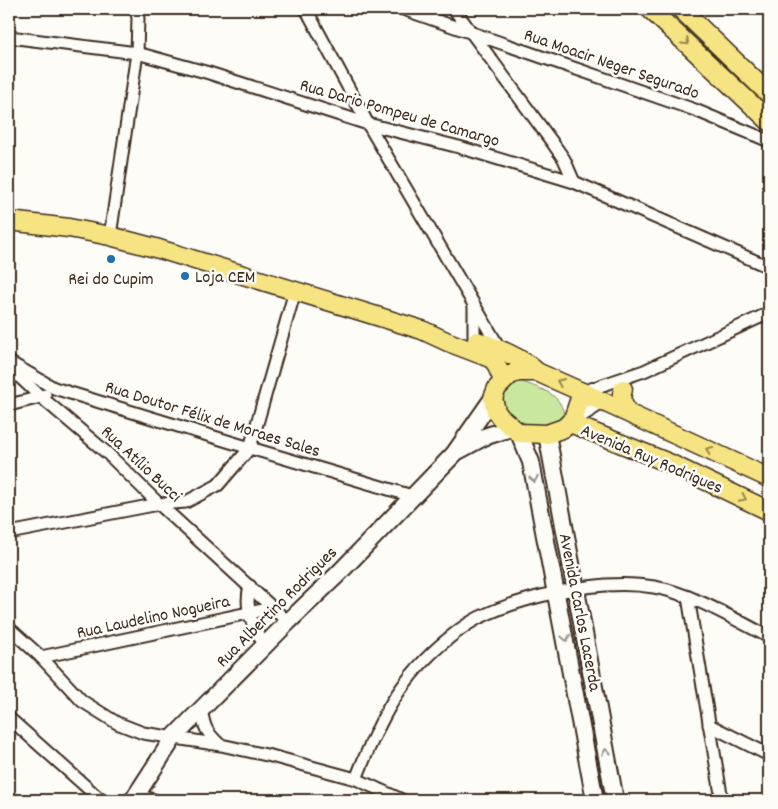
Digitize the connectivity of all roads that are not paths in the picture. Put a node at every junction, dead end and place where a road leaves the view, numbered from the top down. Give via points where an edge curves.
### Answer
1 (136, 9) edge
2 (306, 9) edge
3 (404, 9) edge
4 (454, 9) edge
5 (650, 9) edge
6 (681, 9) edge
7 (473, 34) junction
8 (9, 37) edge
9 (136, 53) junction
10 (769, 94) edge
11 (767, 119) edge
12 (368, 124) junction
13 (752, 133) junction
14 (769, 140) edge
15 (574, 182) junction
16 (9, 221) edge
17 (110, 236) junction
18 (769, 266) edge
19 (295, 291) junction
20 (474, 306) junction
21 (769, 313) edge
22 (422, 330) junction
23 (474, 339) junction
24 (500, 349) junction
25 (9, 362) edge
26 (9, 367) edge
27 (644, 371) junction
28 (537, 372) junction
29 (503, 380) junction
30 (54, 388) junction
31 (623, 388) junction
32 (582, 392) junction
33 (41, 398) junction
34 (493, 398) junction
35 (604, 402) junction
36 (9, 405) edge
37 (627, 412) junction
38 (570, 423) junction
39 (515, 431) junction
40 (547, 434) junction
41 (250, 448) junction
42 (454, 454) junction
43 (769, 478) edge
44 (412, 496) junction
45 (159, 504) junction
46 (769, 511) edge
47 (9, 533) edge
48 (250, 586) junction
49 (576, 589) junction
50 (557, 592) junction
51 (688, 597) junction
52 (272, 608) junction
53 (249, 613) junction
54 (288, 622) junction
55 (9, 628) edge
56 (769, 637) edge
57 (265, 645) junction
58 (41, 657) junction
59 (201, 709) junction
60 (9, 718) edge
61 (709, 725) junction
62 (174, 737) junction
63 (221, 745) junction
64 (769, 756) edge
65 (356, 779) junction
66 (135, 798) edge
67 (101, 800) edge
68 (154, 800) edge
69 (402, 800) edge
70 (596, 800) edge
71 (615, 800) edge
72 (722, 800) edge

1 - 9 street
2 - 12 street
3 - 7 street, Rua Moacir Neger Segurado
4 - 7 street
5 -> 11 main road
6 - 10 main road
7 - 13 street, Rua Moacir Neger Segurado via 695,110
7 - 15 street via 564,159
8 - 9 street, Rua Dario Pompeu de Camargo
9 - 12 street, Rua Dario Pompeu de Camargo via 209,72
9 - 17 street
11 - 13 street
12 - 15 street, Rua Dario Pompeu de Camargo via 459,147
12 - 20 street
13 - 14 street, Rua Moacir Neger Segurado
15 - 18 street, Rua Dario Pompeu de Camargo
16 - 17 main road, Avenida Ruy Rodrigues
17 - 19 main road, Avenida Ruy Rodrigues
19 - 22 main road, Avenida Ruy Rodrigues
19 - 41 street
20 - 23 street
20 - 24 street
21 - 27 street
22 - 23 main road, Avenida Ruy Rodrigues
22 - 29 main road, Avenida Ruy Rodrigues via 490,358
23 - 24 main road, Avenida Ruy Rodrigues
24 - 28 main road, Avenida Ruy Rodrigues
25 - 30 street, Rua Doutor Félix de Moraes Sales
26 - 33 street, Rua Atílio Bucci
27 - 31 street
27 - 32 street
28 - 29 main road via 518,372
32 -> 28 main road, Avenida Ruy Rodrigues
29 - 34 main road
30 - 33 street
30 - 41 street, Rua Doutor Félix de Moraes Sales
31 - 35 street
31 - 37 main road via 621,399
32 - 35 main road, Avenida Ruy Rodrigues
32 - 38 main road
33 - 36 street
33 - 45 street, Rua Atílio Bucci via 108,453
34 - 39 main road via 496,411
34 - 42 main road, Rua Albertino Rodrigues
35 - 37 main road, Avenida Ruy Rodrigues
35 - 38 street
43 -> 37 main road, Avenida Ruy Rodrigues
38 - 40 main road, Avenida Ruy Rodrigues
38 -> 46 main road, Avenida Ruy Rodrigues via 669,463
39 - 40 main road, Avenida Ruy Rodrigues
39 - 42 main road, Rua Albertino Rodrigues via 484,437
39 -> 50 main road, Avenida Carlos Lacerda via 531,462
40 - 49 main road, Avenida Carlos Lacerda
41 - 44 street, Rua Doutor Félix de Moraes Sales
41 - 45 street via 211,490 186,502
42 - 44 main road, Rua Albertino Rodrigues
44 - 54 main road, Rua Albertino Rodrigues
45 - 47 street
45 - 48 street, Rua Atílio Bucci
48 - 52 street, Rua Atílio Bucci
48 - 53 street via 247,597
49 - 50 street
49 - 51 street via 612,585 655,587
71 -> 49 main road, Avenida Carlos Lacerda
50 - 65 street via 485,614 432,652 392,701
50 -> 70 main road, Avenida Carlos Lacerda
51 - 56 street
51 - 61 street
52 - 53 street, Rua Laudelino Nogueira
52 - 54 street, Rua Atílio Bucci
53 - 57 street via 254,630
53 - 58 street, Rua Laudelino Nogueira
54 - 57 main road, Rua Albertino Rodrigues
55 - 58 street
57 - 59 main road, Rua Albertino Rodrigues
58 - 62 street via 82,701 105,717 143,733
59 - 62 main road, Rua Albertino Rodrigues
59 - 63 street via 209,735
60 - 67 street
61 - 64 street
61 - 72 street
62 - 63 street
62 - 66 main road, Rua Albertino Rodrigues
63 - 65 street
65 - 69 street
66 - 68 street

